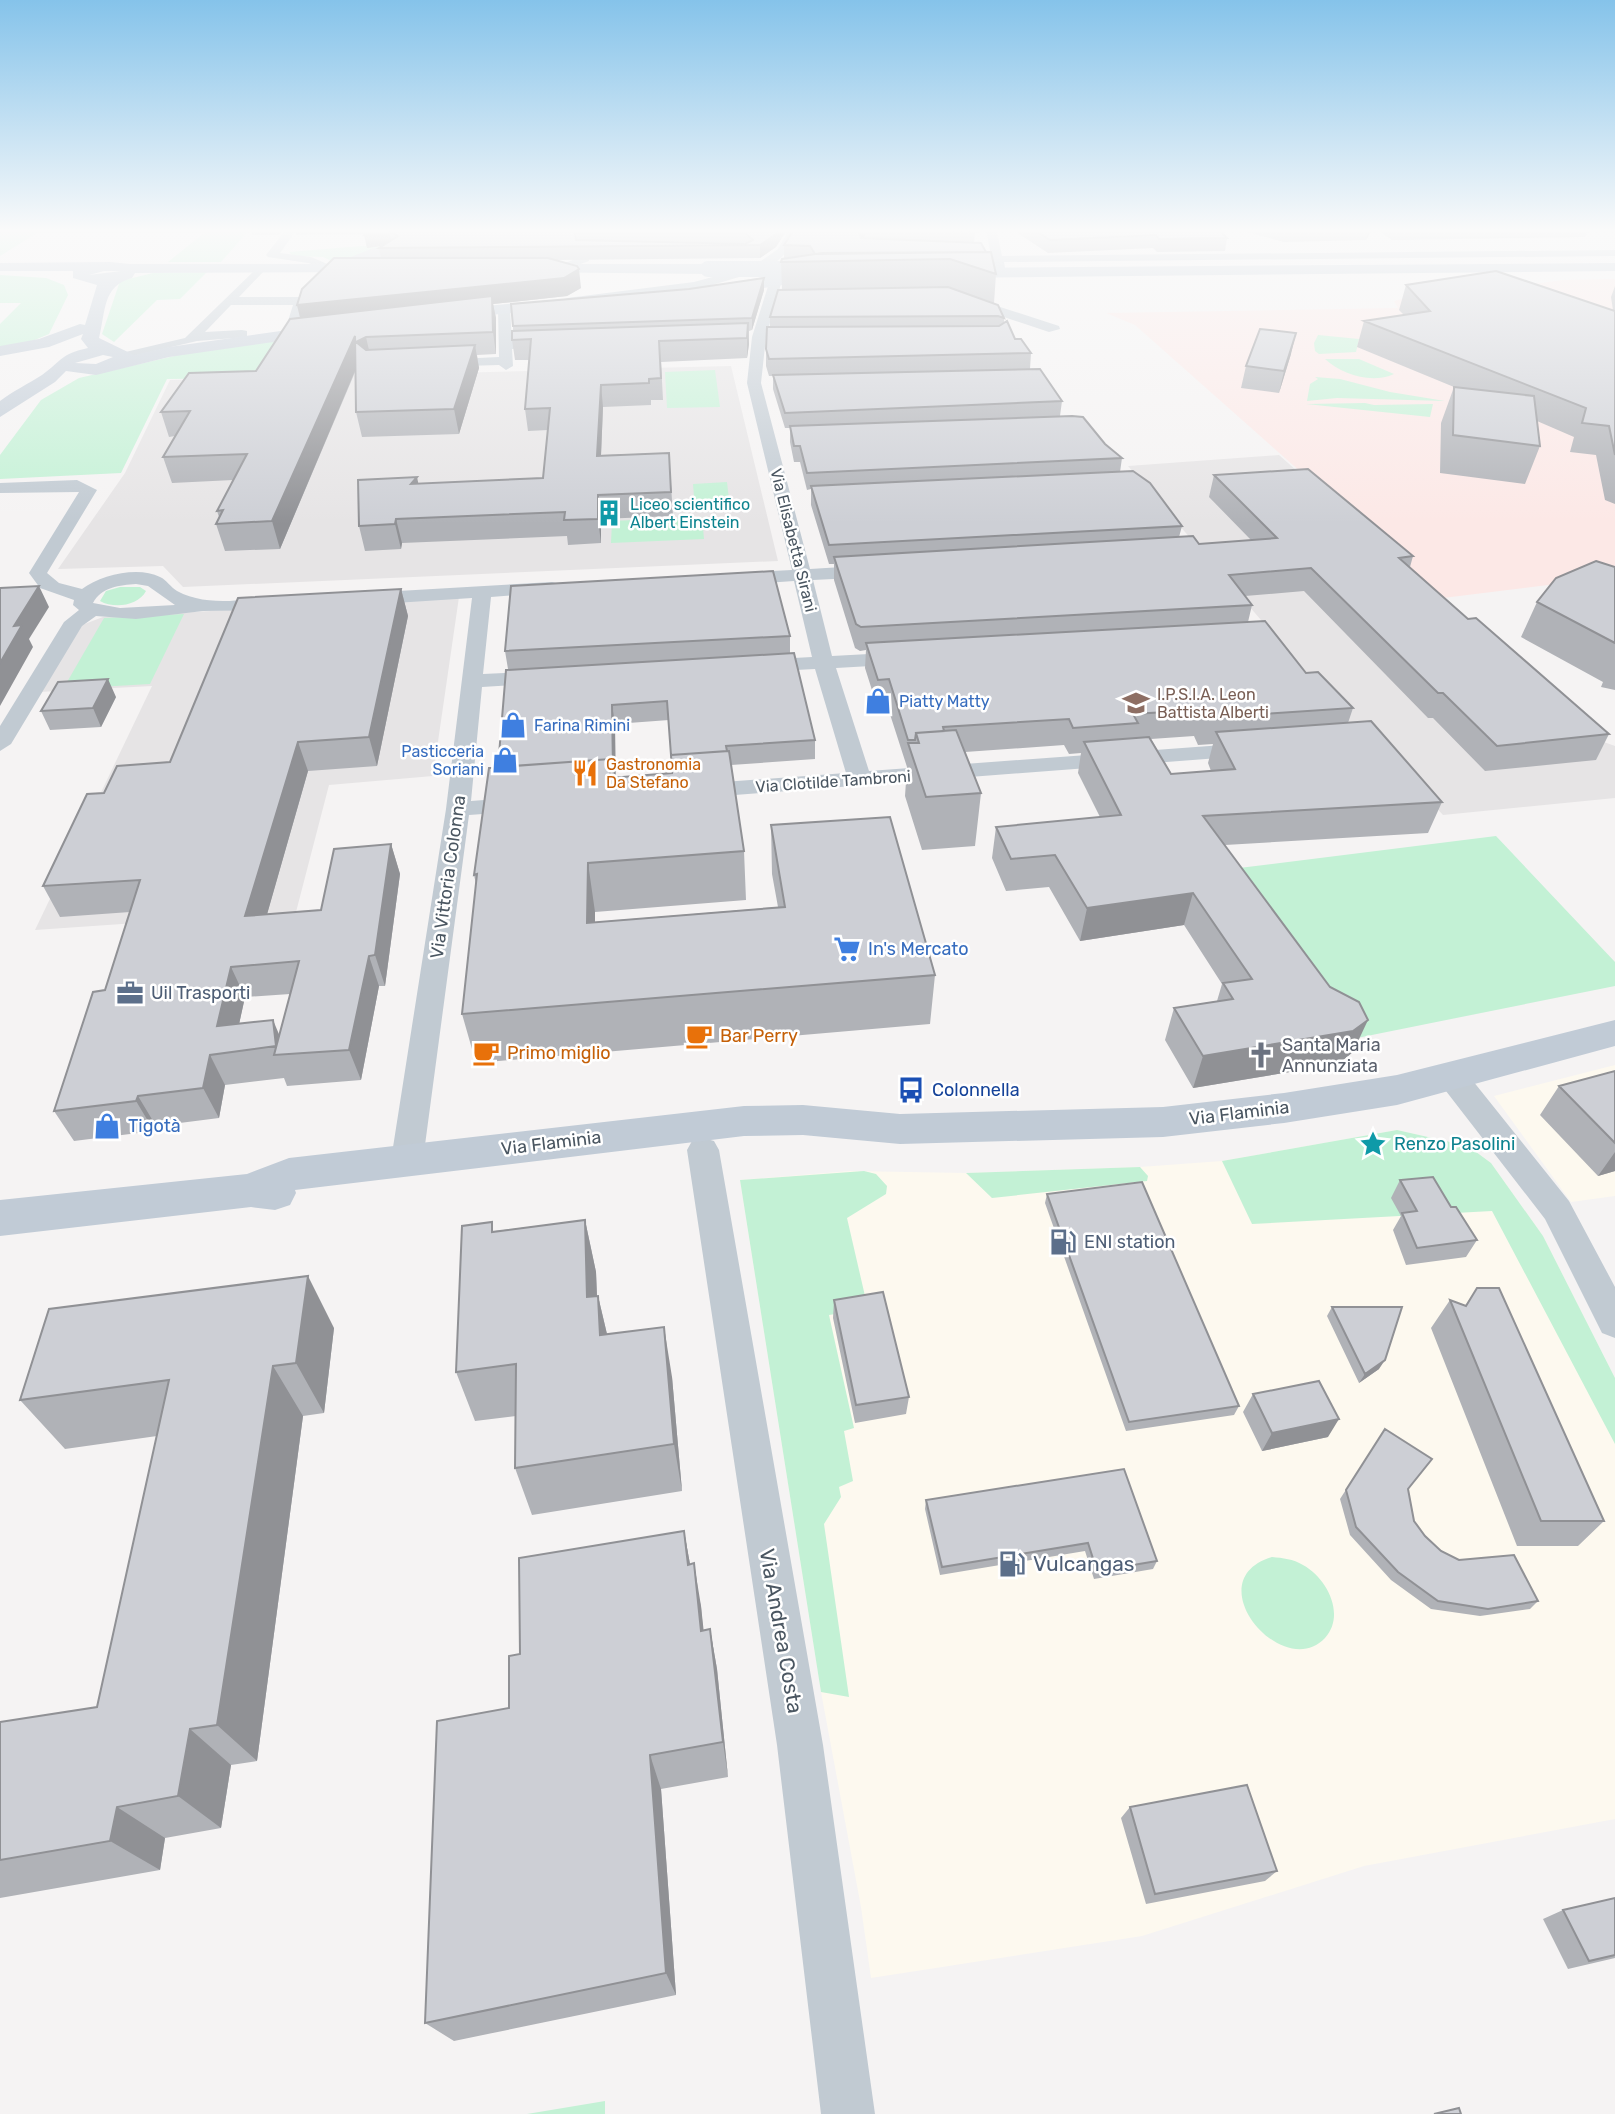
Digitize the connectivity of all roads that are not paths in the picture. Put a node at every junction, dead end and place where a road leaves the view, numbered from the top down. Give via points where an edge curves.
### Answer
1 (93, 327) edge
2 (204, 327) edge
3 (294, 327) edge
4 (343, 327) edge
5 (505, 327) edge
6 (762, 327) edge
7 (1047, 327) edge
8 (80, 329) joint
9 (1054, 329) dead end
10 (242, 334) dead end
11 (292, 334) junction
12 (194, 337) junction
13 (563, 344) edge
14 (507, 345) junction
15 (0, 352) edge
16 (70, 359) junction
17 (109, 360) junction
18 (425, 364) edge
19 (0, 411) edge
20 (0, 433) edge
21 (0, 488) edge
22 (897, 570) edge
23 (802, 576) junction
24 (719, 580) edge
25 (112, 582) junction
26 (572, 587) edge
27 (54, 588) junction
28 (27, 589) edge
29 (162, 590) junction
30 (482, 592) junction
31 (349, 600) edge
32 (295, 603) edge
33 (87, 604) junction
34 (215, 608) junction
35 (118, 612) junction
36 (926, 657) edge
37 (824, 663) junction
38 (734, 668) edge
39 (569, 676) edge
40 (473, 681) junction
41 (0, 744) edge
42 (1274, 748) edge
43 (860, 779) junction
44 (666, 794) edge
45 (541, 803) edge
46 (458, 809) junction
47 (1615, 1033) edge
48 (1450, 1074) junction
49 (854, 1127) junction
50 (703, 1150) junction
51 (407, 1160) junction
52 (251, 1190) junction
53 (0, 1218) edge
54 (1615, 1322) edge
55 (848, 2114) edge

1 - 17 main road via 90,339
2 - 12 street
3 - 11 street
4 - 11 main road
5 - 14 street
6 - 23 street, Via Elisabetta Sirani via 758,337 761,383 790,498
7 - 9 street
8 - 15 main road
8 - 16 main road
10 - 12 street
11 - 17 main road
12 - 17 street
13 - 14 street
14 - 18 street via 506,367
15 - 16 main road
16 - 17 main road via 75,369
16 - 19 main road
17 - 20 main road via 35,395
21 - 27 street via 78,485 89,490 38,573
22 - 23 street
23 - 24 street
23 - 37 street, Via Elisabetta Sirani
25 - 27 street
25 - 29 street via 145,579 161,585
25 - 33 street via 95,588
26 - 30 street
27 - 28 street
27 - 33 street via 77,592
29 - 34 street via 187,603
29 - 35 street via 152,602
30 - 31 street
30 - 40 street, Via Vittoria Colonna
32 - 34 street
33 - 35 street
33 - 41 street
34 - 35 street
36 - 37 street
37 - 38 street
37 - 43 street, Via Elisabetta Sirani
39 - 40 street
40 - 46 street, Via Vittoria Colonna
42 - 43 street, Via Clotilde Tambroni
43 - 44 street, Via Clotilde Tambroni
45 - 46 street
46 - 51 street, Via Vittoria Colonna
47 - 48 main road, Via Flaminia
48 - 49 main road, Via Flaminia via 1372,1094 1163,1122
48 - 54 street via 1558,1210
49 - 50 main road, Via Flaminia
49 - 51 main road, Via Flaminia via 803,1120 714,1124
50 - 52 main road, Via Flaminia via 285,1195
50 - 55 street, Via Andrea Costa via 800,1745
51 - 52 main road, Via Flaminia via 289,1174
52 - 53 main road, Via Flaminia

